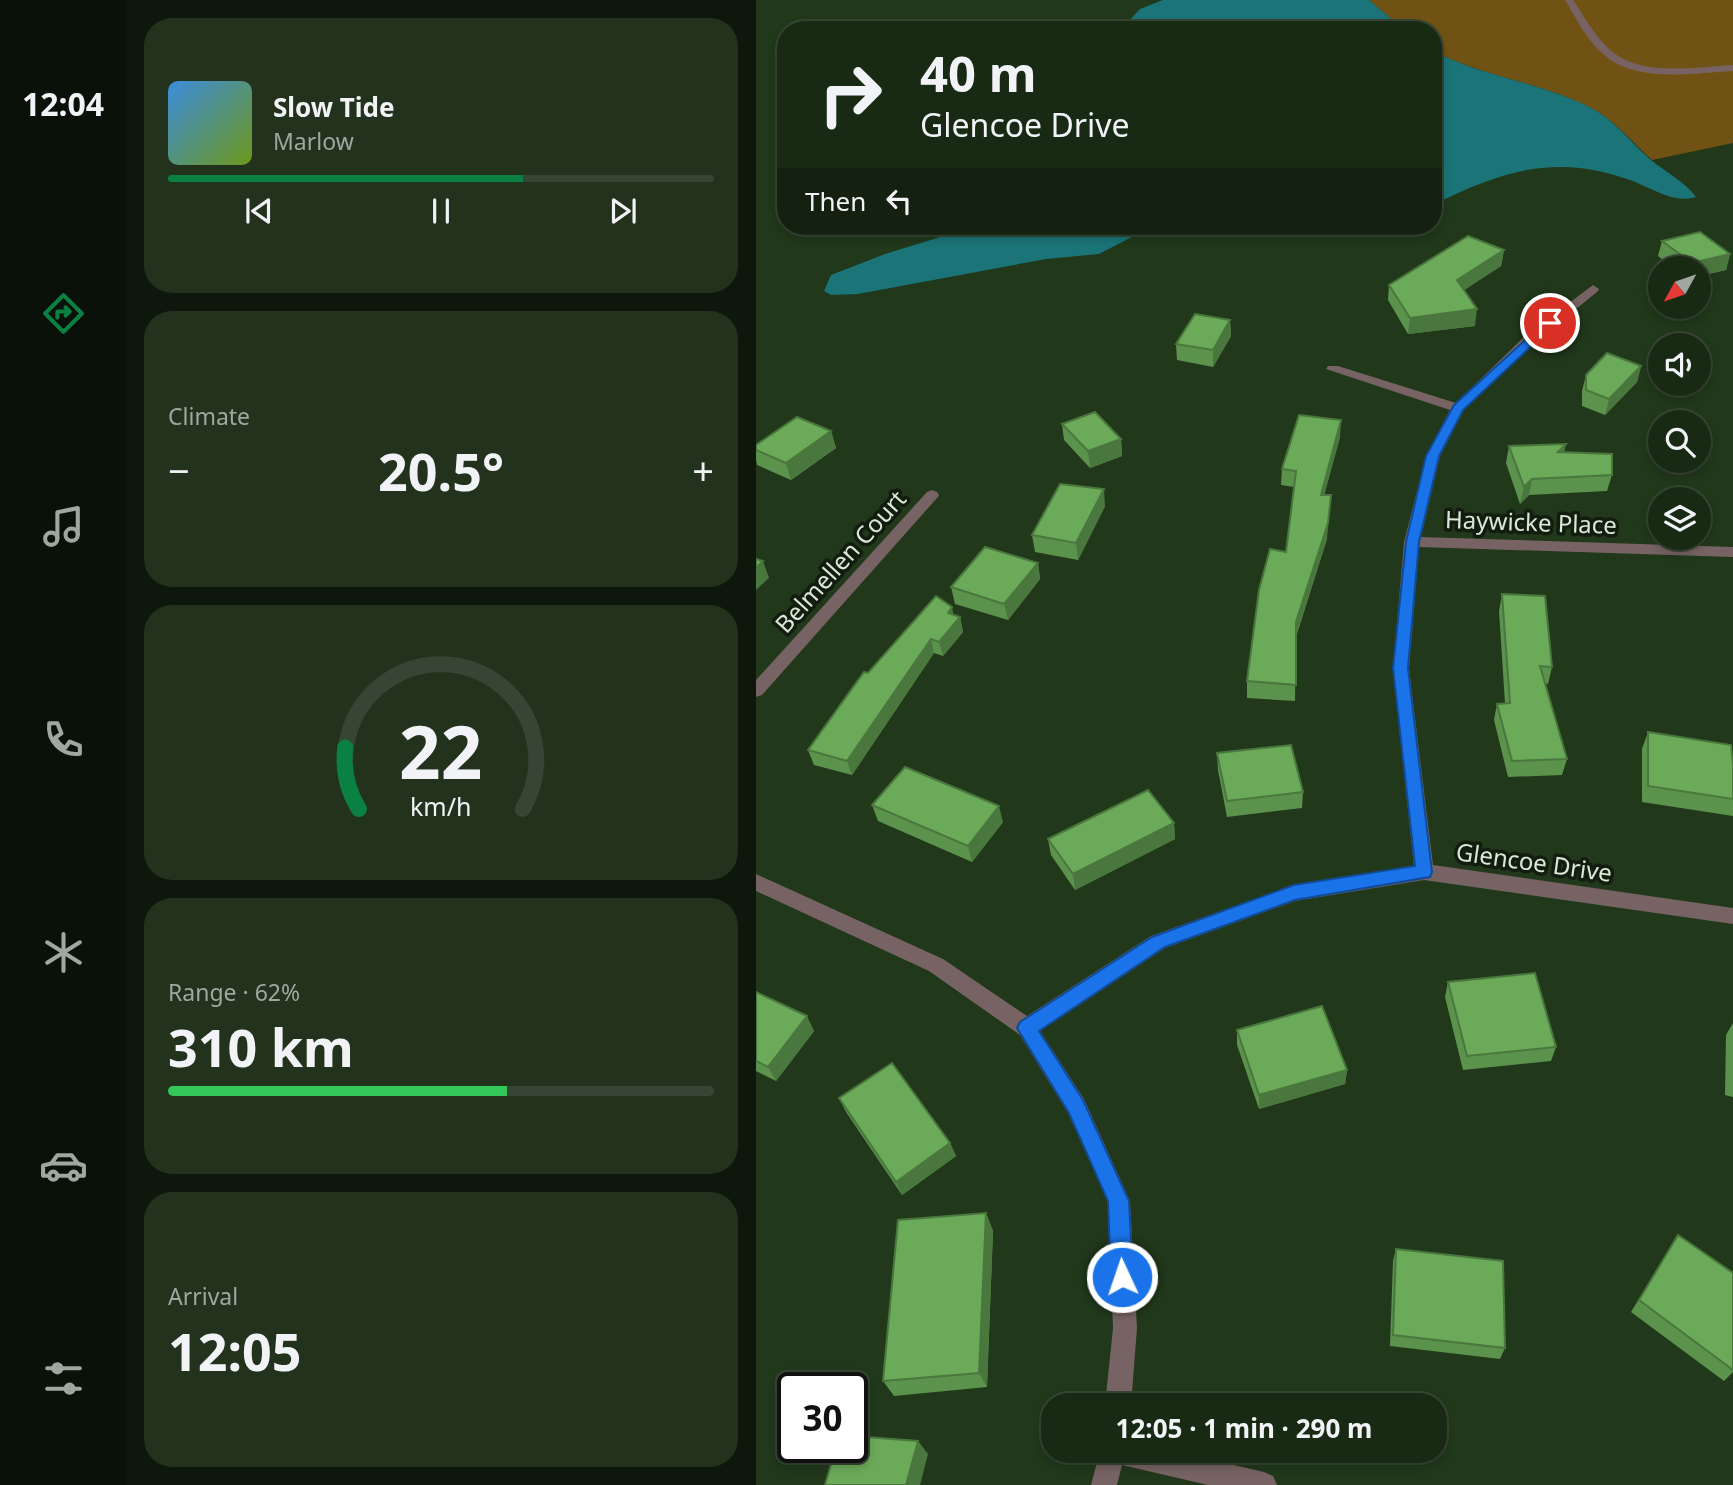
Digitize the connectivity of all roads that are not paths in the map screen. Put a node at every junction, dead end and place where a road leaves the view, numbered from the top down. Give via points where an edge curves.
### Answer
1 (1569, 0) edge
2 (1733, 68) edge
3 (1593, 289) dead end
4 (1333, 369) dead end
5 (1458, 408) junction
6 (932, 495) dead end
7 (1412, 542) junction
8 (1733, 552) edge
9 (756, 691) edge
10 (1424, 872) junction
11 (756, 882) edge
12 (1733, 916) edge
13 (1027, 1028) junction
14 (1119, 1393) edge
15 (1112, 1463) edge
16 (1168, 1463) edge
17 (1104, 1485) edge
18 (1264, 1485) edge

1 - 2 street via 1607,54 1626,64 1654,70
3 - 5 street via 1529,340
4 - 5 street
5 - 7 street via 1433,456
6 - 9 street, Belmellen Court
7 - 8 street, Haywicke Place
7 - 10 street via 1401,668
10 - 12 street, Glencoe Drive
10 - 13 street, Glencoe Drive via 1294,893 1158,942
11 - 13 street via 936,965
13 - 14 street via 1076,1106 1119,1201 1125,1328
15 - 17 street
16 - 18 street

